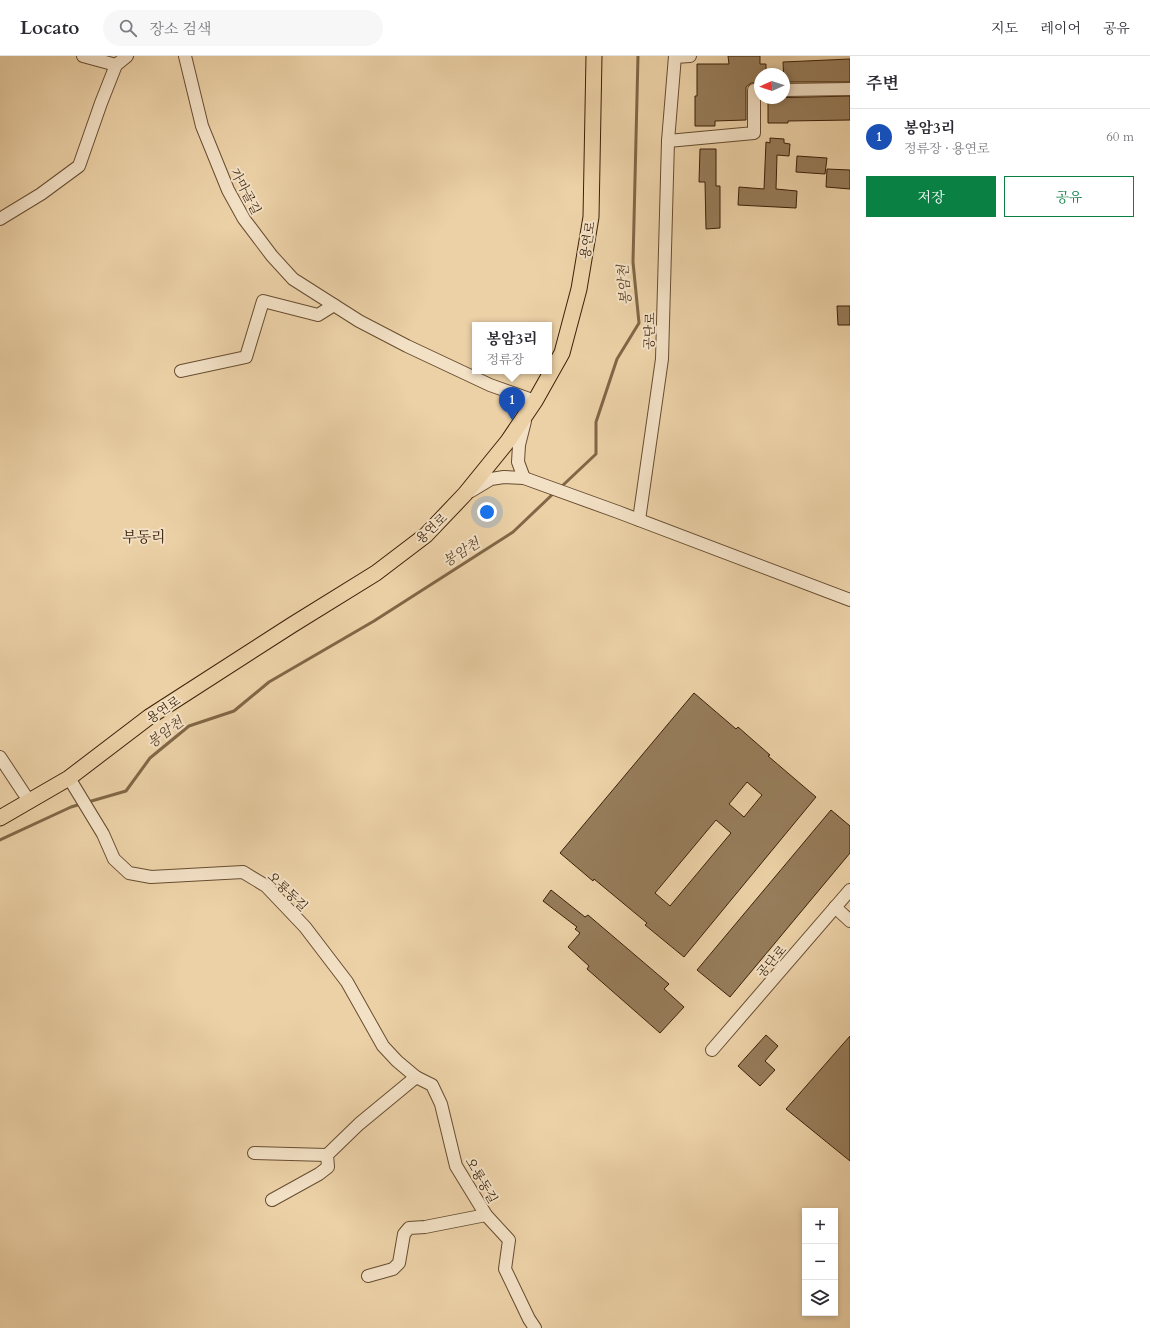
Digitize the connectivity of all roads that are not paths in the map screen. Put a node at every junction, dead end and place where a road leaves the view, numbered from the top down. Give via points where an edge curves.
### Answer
1 (83, 56) edge
2 (127, 56) edge
3 (185, 56) edge
4 (594, 56) edge
5 (675, 56) edge
6 (690, 56) edge
7 (116, 65) junction
8 (850, 89) edge
9 (790, 90) edge
10 (754, 104) edge
11 (668, 141) junction
12 (0, 219) edge
13 (334, 305) junction
14 (181, 371) dead end
15 (552, 371) edge
16 (550, 374) edge
17 (535, 401) junction
18 (526, 414) junction
19 (526, 479) junction
20 (465, 494) junction
21 (639, 520) junction
22 (850, 600) edge
23 (0, 757) edge
24 (69, 778) junction
25 (26, 798) junction
26 (0, 818) edge
27 (850, 890) edge
28 (835, 907) junction
29 (850, 920) edge
30 (712, 1050) dead end
31 (416, 1077) junction
32 (254, 1153) dead end
33 (327, 1155) junction
34 (272, 1200) dead end
35 (486, 1215) junction
36 (368, 1276) dead end
37 (535, 1328) edge

1 - 7 street
2 - 7 street
3 - 13 street, 가마골길 via 202,126 228,190 244,219 293,279
4 - 15 main road, 용연로 via 591,217 579,289 562,353
5 - 6 street, 공단로
5 - 11 street, 공단로
7 - 12 street via 79,166 41,194
8 - 9 street
10 - 11 street via 754,133
11 - 21 street, 공단로 via 662,359
13 - 14 street via 318,315 263,301 246,357
13 - 17 street, 가마골길 via 407,346 490,385
16 - 17 main road, 용연로
17 - 18 main road, 용연로
18 - 19 street via 518,445 518,462
18 - 20 main road, 용연로 via 508,441
19 - 20 street via 491,479
19 - 21 street
20 - 24 main road, 용연로 via 426,535 376,573 149,717
21 - 22 street
23 - 25 street
24 - 25 main road, 용연로
24 - 31 street, 오룡동길 via 103,834 114,859 129,873 151,877 243,872 266,886 305,927 347,982 383,1046
25 - 26 main road, 용연로
27 - 28 street, 공단로
28 - 29 street
28 - 30 street, 공단로
31 - 33 street via 359,1124
31 - 35 street, 오룡동길 via 432,1085 441,1104 456,1166
32 - 33 street
33 - 34 street via 328,1167
35 - 36 street, 오룡동길 via 409,1228 404,1234 399,1263 393,1269
35 - 37 street, 오룡동길 via 509,1240 505,1269

